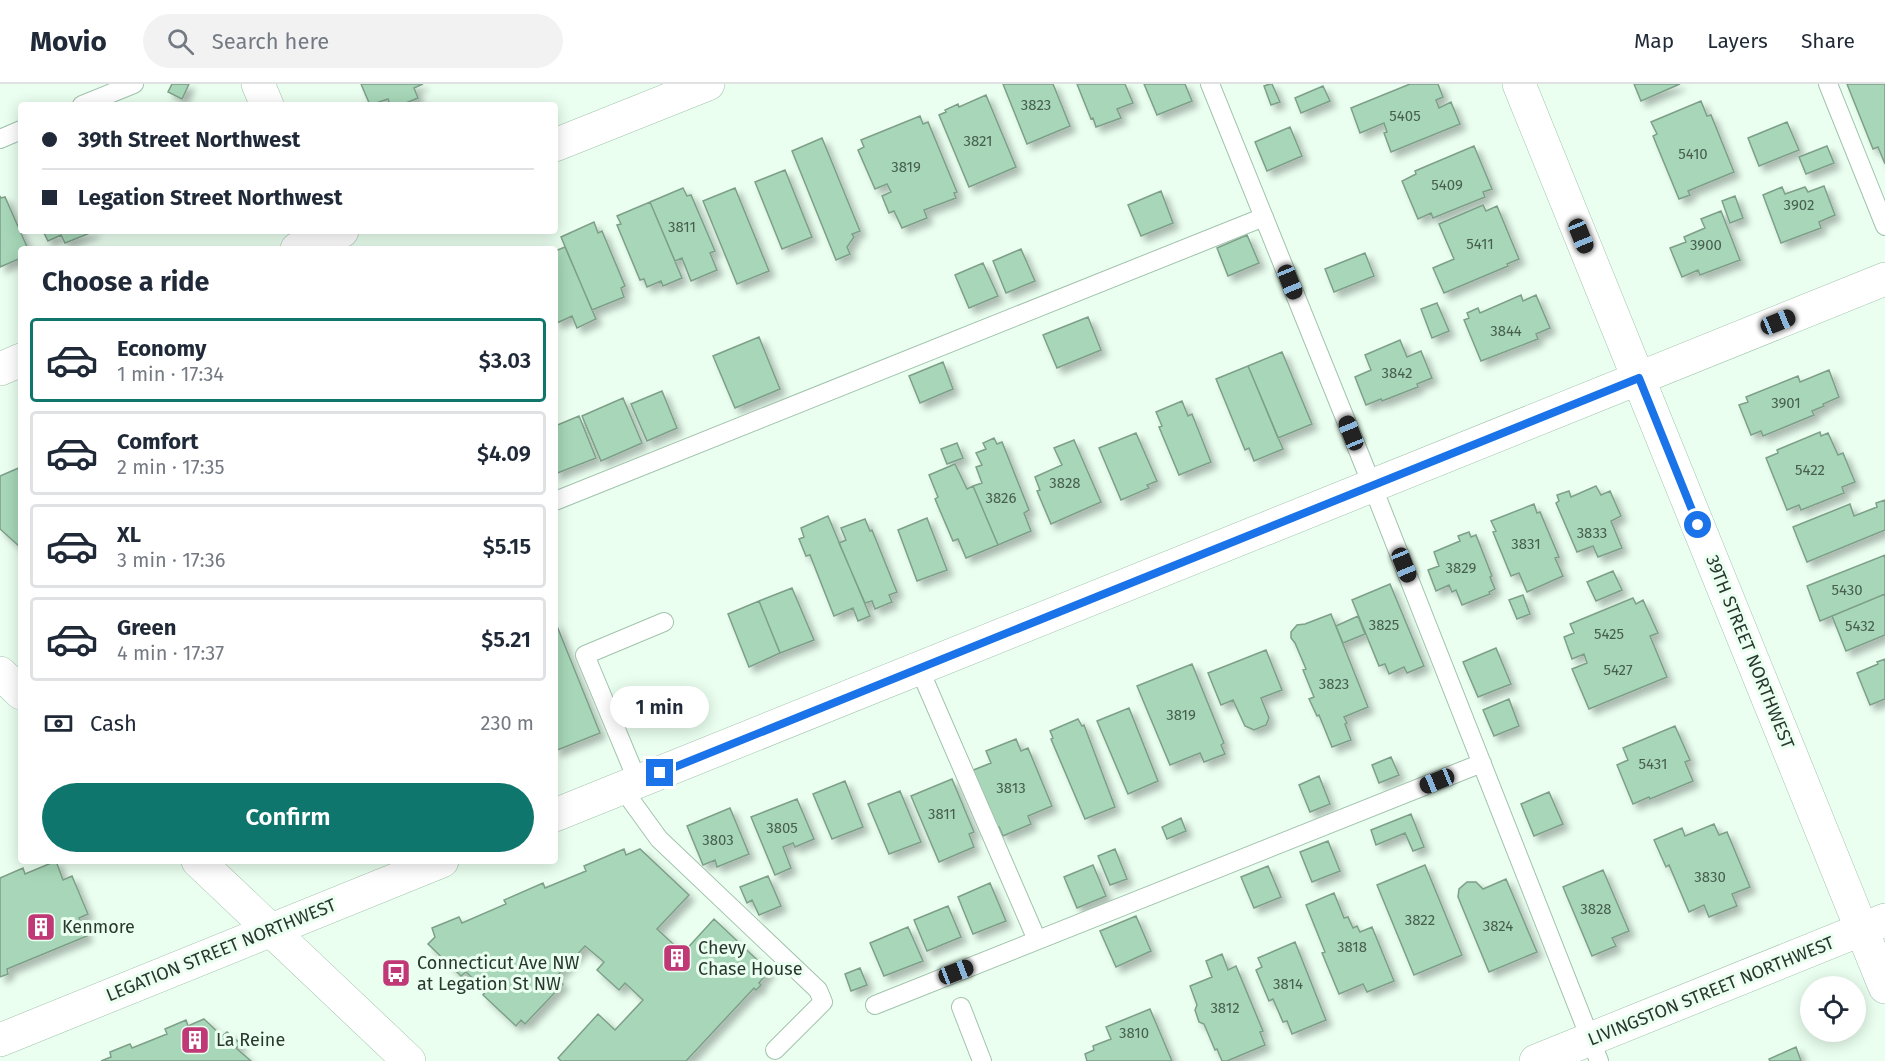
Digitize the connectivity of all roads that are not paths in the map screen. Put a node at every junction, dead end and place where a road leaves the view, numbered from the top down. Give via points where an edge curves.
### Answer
1 (134, 84) edge
2 (258, 84) edge
3 (708, 84) edge
4 (1210, 84) edge
5 (1519, 84) edge
6 (1828, 84) edge
7 (89, 102) edge
8 (266, 102) edge
9 (18, 131) edge
10 (0, 138) edge
11 (558, 145) edge
12 (1264, 217) junction
13 (1885, 226) edge
14 (1885, 279) edge
15 (18, 361) edge
16 (0, 369) edge
17 (1639, 378) junction
18 (1372, 485) junction
19 (558, 500) edge
20 (664, 622) dead end
21 (919, 668) junction
22 (0, 673) edge
23 (18, 690) edge
24 (1482, 763) junction
25 (630, 785) junction
26 (558, 814) edge
27 (201, 864) edge
28 (435, 864) edge
29 (1873, 925) edge
30 (271, 930) junction
31 (1037, 940) junction
32 (1885, 987) edge
33 (875, 1005) dead end
34 (961, 1006) dead end
35 (0, 1040) edge
36 (775, 1050) dead end
37 (1595, 1050) edge
38 (409, 1061) edge
39 (982, 1061) edge
40 (1536, 1061) edge

1 - 7 lane
2 - 8 street
3 - 11 street
4 - 12 lane
5 - 17 street, 39TH STREET NORTHWEST
6 - 13 lane
9 - 10 lane
12 - 18 lane
12 - 19 lane
14 - 17 street
15 - 16 street
17 - 18 street
17 - 29 street, 39TH STREET NORTHWEST
18 - 21 street
18 - 24 lane
20 - 25 lane via 585,654
21 - 25 street
21 - 31 lane
22 - 23 street
24 - 31 lane
24 - 37 lane
25 - 26 street
25 - 36 lane via 659,839 818,990 823,1002
27 - 30 street
28 - 30 street, LEGATION STREET NORTHWEST
29 - 32 street, 39TH STREET NORTHWEST
29 - 37 street, LIVINGSTON STREET NORTHWEST
30 - 35 street, LEGATION STREET NORTHWEST
30 - 38 street
31 - 33 lane
34 - 39 lane
37 - 40 street, LIVINGSTON STREET NORTHWEST

